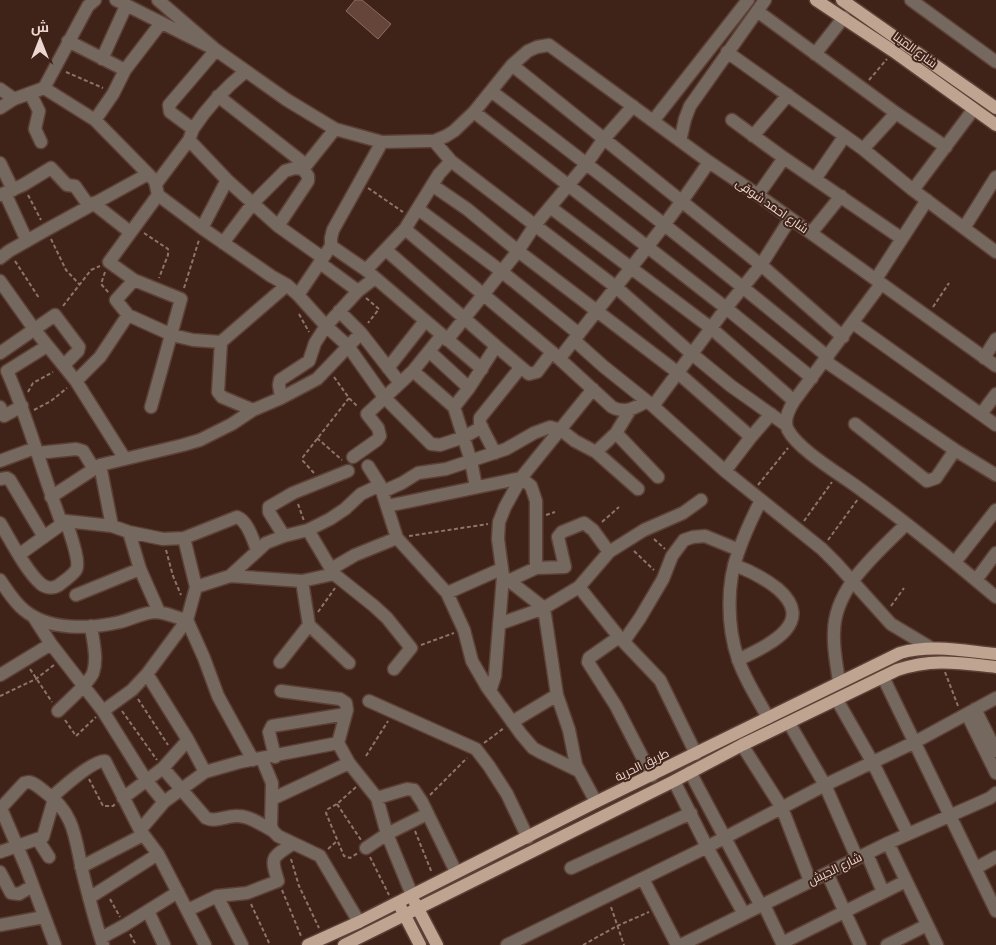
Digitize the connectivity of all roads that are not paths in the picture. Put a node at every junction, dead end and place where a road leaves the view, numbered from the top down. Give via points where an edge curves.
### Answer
1 (95, 0) edge
2 (158, 0) edge
3 (748, 0) edge
4 (765, 0) edge
5 (816, 0) edge
6 (842, 0) edge
7 (911, 0) edge
8 (121, 3) edge
9 (756, 11) junction
10 (844, 17) junction
11 (161, 22) junction
12 (68, 41) junction
13 (216, 50) junction
14 (727, 52) junction
15 (815, 54) junction
16 (102, 59) junction
17 (996, 62) edge
18 (512, 65) junction
19 (125, 70) junction
20 (246, 71) junction
21 (44, 88) junction
22 (0, 89) edge
23 (491, 91) junction
24 (30, 93) junction
25 (788, 95) junction
26 (218, 96) junction
27 (14, 98) junction
28 (633, 106) junction
29 (0, 108) edge
30 (996, 108) edge
31 (973, 110) junction
32 (474, 112) junction
33 (896, 113) junction
34 (95, 120) junction
35 (732, 120) dead end
36 (654, 121) junction
37 (996, 125) edge
38 (335, 129) junction
39 (191, 135) junction
40 (753, 136) junction
41 (844, 137) junction
42 (603, 140) junction
43 (434, 141) junction
44 (680, 141) junction
45 (40, 142) dead end
46 (382, 142) junction
47 (946, 147) junction
48 (863, 149) junction
49 (784, 158) junction
50 (451, 161) junction
51 (708, 162) junction
52 (0, 163) edge
53 (587, 163) junction
54 (305, 167) junction
55 (996, 177) edge
56 (816, 179) junction
57 (227, 180) junction
58 (154, 184) junction
59 (432, 185) junction
60 (568, 186) junction
61 (913, 190) junction
62 (10, 191) edge
63 (758, 195) junction
64 (841, 196) junction
65 (927, 200) junction
66 (253, 202) junction
67 (682, 202) junction
68 (91, 204) junction
69 (550, 207) junction
70 (412, 219) junction
71 (790, 219) junction
72 (664, 224) junction
73 (535, 225) junction
74 (278, 226) junction
75 (202, 228) junction
76 (964, 228) junction
77 (131, 230) junction
78 (811, 233) junction
79 (901, 238) junction
80 (27, 241) junction
81 (223, 243) junction
82 (331, 246) junction
83 (647, 246) junction
84 (386, 250) junction
85 (518, 251) junction
86 (996, 252) edge
87 (4, 255) edge
88 (322, 261) junction
89 (761, 265) junction
90 (631, 269) junction
91 (501, 271) junction
92 (370, 274) junction
93 (134, 280) junction
94 (0, 281) edge
95 (879, 281) junction
96 (287, 285) junction
97 (743, 287) junction
98 (616, 288) junction
99 (358, 291) junction
100 (483, 294) junction
101 (298, 295) junction
102 (726, 308) junction
103 (598, 310) junction
104 (340, 311) junction
105 (128, 315) junction
106 (464, 317) junction
107 (425, 321) junction
108 (853, 323) junction
109 (326, 326) junction
110 (711, 328) junction
111 (34, 329) junction
112 (360, 333) junction
113 (172, 336) junction
114 (576, 337) junction
115 (843, 337) junction
116 (445, 338) junction
117 (996, 339) edge
118 (221, 342) junction
119 (47, 346) junction
120 (348, 346) junction
121 (496, 346) junction
122 (430, 352) junction
123 (0, 353) edge
124 (692, 354) junction
125 (556, 356) junction
126 (984, 358) junction
127 (827, 359) junction
128 (309, 362) junction
129 (3, 365) edge
130 (64, 365) junction
131 (996, 366) edge
132 (520, 367) junction
133 (388, 368) junction
134 (482, 369) junction
135 (413, 371) junction
136 (677, 372) junction
137 (812, 378) junction
138 (317, 379) junction
139 (76, 381) junction
140 (400, 382) junction
141 (469, 388) junction
142 (593, 388) junction
143 (996, 394) edge
144 (384, 397) junction
145 (281, 398) junction
146 (794, 401) junction
147 (650, 404) junction
148 (0, 407) edge
149 (150, 407) dead end
150 (454, 407) junction
151 (23, 408) junction
152 (253, 410) junction
153 (630, 410) junction
154 (771, 414) junction
155 (981, 414) junction
156 (855, 424) dead end
157 (786, 425) junction
158 (996, 425) edge
159 (482, 427) junction
160 (561, 430) junction
161 (616, 433) junction
162 (464, 437) junction
163 (751, 438) junction
164 (36, 450) junction
165 (955, 450) junction
166 (596, 452) junction
167 (495, 453) junction
168 (125, 459) junction
169 (0, 461) edge
170 (471, 461) junction
171 (368, 466) dead end
172 (97, 467) junction
173 (725, 471) junction
174 (996, 475) edge
175 (658, 477) dead end
176 (521, 478) junction
177 (0, 479) edge
178 (476, 487) junction
179 (381, 488) junction
180 (638, 489) dead end
181 (756, 496) junction
182 (52, 497) junction
183 (701, 500) dead end
184 (387, 506) junction
185 (996, 510) edge
186 (0, 523) edge
187 (64, 523) junction
188 (906, 524) junction
189 (112, 526) junction
190 (308, 530) junction
191 (129, 532) junction
192 (284, 536) junction
193 (44, 537) junction
194 (184, 538) junction
195 (397, 538) junction
196 (258, 550) junction
197 (738, 550) junction
198 (609, 552) junction
199 (996, 553) edge
200 (20, 554) junction
201 (955, 562) junction
202 (734, 564) junction
203 (140, 568) junction
204 (536, 568) junction
205 (336, 574) junction
206 (230, 576) junction
207 (504, 576) junction
208 (0, 580) edge
209 (852, 580) junction
210 (976, 580) junction
211 (302, 581) junction
212 (196, 587) junction
213 (579, 587) junction
214 (447, 593) junction
215 (76, 595) dead end
216 (996, 597) edge
217 (544, 608) junction
218 (159, 612) junction
219 (188, 615) junction
220 (33, 616) junction
221 (498, 624) junction
222 (309, 625) junction
223 (92, 626) junction
224 (622, 639) junction
225 (51, 644) junction
226 (931, 648) junction
227 (996, 654) edge
228 (738, 660) junction
229 (280, 662) dead end
230 (349, 663) dead end
231 (996, 667) edge
232 (394, 668) dead end
233 (147, 674) junction
234 (0, 675) edge
235 (883, 677) junction
236 (839, 682) junction
237 (83, 685) junction
238 (281, 691) dead end
239 (490, 691) junction
240 (556, 696) junction
241 (996, 698) edge
242 (837, 700) junction
243 (369, 701) dead end
244 (58, 711) road end
245 (103, 711) junction
246 (346, 714) junction
247 (968, 714) junction
248 (768, 718) junction
249 (512, 722) junction
250 (789, 723) junction
251 (188, 740) junction
252 (338, 742) junction
253 (915, 742) junction
254 (742, 745) junction
255 (996, 751) edge
256 (696, 754) junction
257 (263, 758) junction
258 (349, 763) junction
259 (873, 763) junction
260 (162, 768) junction
261 (579, 771) junction
262 (206, 772) junction
263 (690, 772) junction
264 (996, 773) edge
265 (652, 776) junction
266 (146, 780) junction
267 (674, 781) junction
268 (825, 785) junction
269 (180, 790) junction
270 (994, 796) edge
271 (53, 798) junction
272 (123, 798) junction
273 (377, 798) junction
274 (272, 799) junction
275 (164, 802) junction
276 (596, 802) junction
277 (0, 808) edge
278 (425, 808) junction
279 (782, 808) junction
280 (691, 814) junction
281 (950, 816) junction
282 (272, 831) junction
283 (142, 833) junction
284 (387, 834) junction
285 (908, 834) junction
286 (528, 838) junction
287 (725, 838) junction
288 (38, 840) junction
289 (888, 842) junction
290 (290, 845) junction
291 (18, 847) junction
292 (707, 847) junction
293 (366, 848) road end
294 (0, 852) edge
295 (158, 854) junction
296 (862, 856) junction
297 (49, 857) dead end
298 (996, 857) edge
299 (81, 867) junction
300 (572, 868) dead end
301 (976, 868) junction
302 (0, 872) edge
303 (456, 872) junction
304 (827, 873) junction
305 (642, 879) junction
306 (810, 881) junction
307 (906, 881) junction
308 (32, 886) junction
309 (178, 892) junction
310 (883, 892) junction
311 (412, 895) junction
312 (218, 896) junction
313 (89, 898) junction
314 (395, 903) junction
315 (763, 906) junction
316 (418, 909) junction
317 (188, 910) junction
318 (148, 911) junction
319 (996, 911) edge
320 (844, 912) junction
321 (744, 914) junction
322 (405, 916) junction
323 (44, 917) junction
324 (359, 922) junction
325 (927, 925) junction
326 (0, 926) edge
327 (304, 940) edge
328 (706, 940) edge
329 (102, 941) edge
330 (783, 944) edge
331 (55, 945) edge
332 (164, 945) edge
333 (205, 945) edge
334 (242, 945) edge
335 (344, 945) edge
336 (420, 945) edge
337 (437, 945) edge
338 (507, 945) edge
339 (677, 945) edge
340 (681, 945) edge
341 (860, 945) edge
342 (887, 945) edge
343 (937, 945) edge

1 - 12 street via 88,6
2 - 13 street
3 - 36 street
4 - 9 street
5 - 10 main road, شارع المينا
6 - 30 main road, شارع المينا
7 - 17 street
8 - 11 street
8 - 16 street
9 - 14 street
9 - 15 street
10 - 15 street
10 - 31 main road, شارع المينا
11 - 13 street
11 - 19 street
12 - 16 street
12 - 21 street
13 - 20 street
13 - 39 street via 168,108
14 - 25 street
14 - 44 street via 690,106
15 - 33 street
16 - 19 street
18 - 23 street
18 - 28 street, شارع احمد شوقى via 528,51 549,45
18 - 42 street
19 - 34 street
20 - 26 street
20 - 38 street
21 - 24 street
21 - 34 street
22 - 27 street
23 - 32 street
23 - 53 street
24 - 27 street
24 - 45 street via 39,111 35,129
25 - 40 street
25 - 41 street
26 - 39 street
26 - 54 street
27 - 29 street
28 - 36 street, شارع احمد شوقى
28 - 42 street
31 - 37 main road, شارع المينا
31 - 47 street
32 - 43 street via 454,131
32 - 60 street
33 - 47 street
33 - 48 street
34 - 58 street
35 - 40 street
36 - 44 street, شارع احمد شوقى
38 - 46 street
38 - 54 street
39 - 57 street
39 - 58 street
40 - 49 street
41 - 48 street
41 - 56 street
42 - 53 street
42 - 67 street
43 - 46 street
43 - 50 street
44 - 51 street, شارع احمد شوقى
46 - 82 street via 333,230
47 - 61 street
48 - 61 street
49 - 56 street
49 - 63 street
50 - 59 street
50 - 73 street
51 - 63 street, شارع احمد شوقى
51 - 67 street
52 - 62 street
53 - 60 street
53 - 72 street
54 - 66 street via 285,172
54 - 74 street via 308,181
55 - 76 street
56 - 64 street
57 - 66 street
57 - 75 street
58 - 68 street
58 - 75 street
58 - 77 street
59 - 70 street
59 - 85 street
60 - 69 street
60 - 83 street
61 - 65 street
62 - 68 street via 51,168 66,185 75,186
62 - 80 street
63 - 71 street, شارع احمد شوقى
64 - 78 street
64 - 79 street
65 - 76 street
65 - 79 street
66 - 74 street
66 - 81 street
67 - 72 street
67 - 89 street
68 - 77 street
68 - 80 street
69 - 73 street
69 - 90 street
70 - 84 street
70 - 91 street
70 - 100 street
71 - 78 street, شارع احمد شوقى
71 - 89 street
72 - 83 street
72 - 97 street
73 - 85 street
73 - 98 street
74 - 88 street
75 - 81 street
76 - 86 street
77 - 93 street via 109,262
78 - 95 street, شارع احمد شوقى
79 - 95 street
80 - 87 street
81 - 96 street
82 - 88 street
82 - 92 street
83 - 90 street
83 - 102 street
84 - 92 street
84 - 106 street
85 - 91 street
85 - 103 street
88 - 99 street
88 - 101 street
89 - 97 street
89 - 115 street
90 - 98 street
90 - 110 street
91 - 100 street
91 - 114 street
92 - 99 street
92 - 107 street
93 - 105 street via 116,300
93 - 113 street via 181,299
94 - 111 street
95 - 108 street
95 - 126 street, شارع احمد شوقى
96 - 101 street
96 - 118 street
97 - 102 street
97 - 127 street
98 - 103 street
98 - 124 street
99 - 104 street
100 - 106 street
100 - 125 street
101 - 109 street
102 - 110 street
102 - 137 street
103 - 114 street
103 - 136 street
104 - 109 street
104 - 112 street
105 - 113 street
105 - 139 street via 100,357
106 - 116 street
106 - 121 street
107 - 116 street
107 - 133 street
108 - 115 street
108 - 155 street
109 - 120 street
109 - 128 street via 315,343
110 - 124 street
110 - 146 street
111 - 119 street
111 - 123 street
111 - 130 street via 55,315 79,347
112 - 120 street
112 - 133 street
113 - 118 street
113 - 149 street
114 - 125 street
114 - 147 street via 603,366
115 - 127 street
116 - 122 street
116 - 134 street
117 - 126 street
118 - 152 street via 218,392 226,399
119 - 129 street
119 - 130 street
120 - 138 street
120 - 144 street
121 - 132 street
121 - 134 street
122 - 135 street
122 - 141 street
124 - 136 street
124 - 154 street
125 - 132 street via 534,374
125 - 142 street
126 - 131 street, شارع احمد شوقى
127 - 137 street
127 - 165 street
128 - 138 street
128 - 145 street via 280,380
129 - 151 street
130 - 139 street
132 - 159 street via 481,415
133 - 140 street
134 - 141 street
135 - 140 street
135 - 150 street
136 - 147 street
136 - 163 street
137 - 146 street
138 - 145 street
139 - 168 street
140 - 144 street
141 - 150 street
142 - 153 street via 612,407
142 - 160 street
143 - 155 street
144 - 162 street via 432,444 440,445
144 - 192 street via 367,414 378,428 379,438 322,481 293,493 268,510
145 - 152 street
146 - 157 street
147 - 153 street
147 - 173 street
148 - 151 street via 4,416
150 - 162 street
151 - 164 street
152 - 168 street via 200,440
153 - 161 street
154 - 157 street
154 - 163 street
155 - 158 street
156 - 165 street via 927,481 936,478
157 - 188 street via 794,440
159 - 162 street
159 - 167 street
160 - 166 street via 575,442
160 - 167 street via 539,430
160 - 176 street
161 - 166 street
161 - 175 street
162 - 170 street
163 - 173 street
164 - 169 street
164 - 172 street via 76,449
164 - 182 street
165 - 174 street
166 - 180 street
167 - 170 street
168 - 172 street
170 - 178 street
170 - 179 street via 418,473 402,483
171 - 179 street
172 - 182 street
172 - 189 street
173 - 181 street
176 - 178 street
176 - 204 street via 532,486 535,493
176 - 207 street via 499,522 498,548
177 - 193 street via 10,480
178 - 184 street
179 - 184 street
179 - 190 street via 361,494 338,514
181 - 197 street
181 - 209 street via 822,549
182 - 187 street
183 - 198 street via 683,514 644,530
184 - 195 street
185 - 201 street
186 - 200 street
187 - 189 street
187 - 193 street
187 - 200 street via 77,568 58,585 52,588 42,584
188 - 201 street
188 - 209 street
189 - 191 street
190 - 192 street
190 - 205 street
191 - 194 street via 163,539
191 - 203 street
192 - 196 street
193 - 200 street
194 - 196 street via 237,518 246,524
194 - 212 street
195 - 205 street via 355,554
195 - 214 street
196 - 206 street
197 - 202 street
197 - 224 street via 705,536 684,540 672,556 663,579 640,618
198 - 204 street via 593,530 581,523 560,534 558,540 565,567
198 - 213 street
199 - 210 street
201 - 210 street
202 - 228 street via 729,610
202 - 228 street via 753,571 786,597 793,616 781,635
203 - 215 street
203 - 218 street
204 - 207 street
205 - 211 street
205 - 232 street via 383,614 411,648
206 - 211 street
206 - 212 street
207 - 214 street
207 - 217 street
207 - 221 street
208 - 220 street via 18,604
209 - 226 street via 891,624
209 - 236 street via 835,620
210 - 216 street
211 - 222 street
212 - 219 street
213 - 217 street
213 - 224 street
214 - 239 street via 464,630 472,661
217 - 221 street
217 - 240 street
218 - 219 street
218 - 223 street
219 - 233 street
219 - 257 street via 218,696
220 - 223 street via 68,627
220 - 225 street
221 - 239 street via 495,676
222 - 229 street
222 - 230 street
223 - 237 street via 95,664 90,678
224 - 256 street via 660,680
224 - 265 street via 588,662 616,706
225 - 234 street
225 - 237 street
226 - 227 main road, طريق الحرية
226 - 236 main road, طريق الحرية via 900,653
228 - 248 street
231 - 235 main road via 941,661 911,666
233 - 245 street via 132,690
233 - 251 street
235 - 242 main road
235 - 253 street
236 - 248 main road, طريق الحرية
237 - 244 street
237 - 245 street
238 - 246 street via 340,699 346,703
239 - 249 street
240 - 249 street
240 - 261 street
241 - 247 street
242 - 250 main road
242 - 259 street
243 - 286 street via 476,749 507,794
245 - 266 street
246 - 252 street
246 - 257 street via 272,726
247 - 253 street
247 - 255 street
247 - 264 street
248 - 256 main road, طريق الحرية
249 - 261 street via 540,752
250 - 254 main road
250 - 268 street
251 - 260 street
251 - 262 street
252 - 257 street
252 - 258 street
253 - 259 street
253 - 281 street
254 - 263 main road
254 - 279 street
256 - 265 main road, طريق الحرية
257 - 262 street
257 - 274 street via 272,783
258 - 273 street
258 - 274 street
259 - 268 street
259 - 285 street
260 - 266 street
260 - 269 street
261 - 276 street
262 - 269 street
263 - 267 main road
263 - 287 street
265 - 276 main road, طريق الحرية
266 - 272 street
266 - 275 street
267 - 280 street
267 - 316 main road
268 - 279 street
268 - 296 street
269 - 275 street
269 - 282 street via 208,820 243,816
270 - 281 street, شارع الجيش
271 - 272 street via 99,761 105,761
271 - 277 street via 28,782
271 - 288 street via 44,835
271 - 299 street via 70,819
272 - 283 street
273 - 278 street via 411,789
273 - 284 street
274 - 282 street
275 - 283 street
276 - 286 main road, طريق الحرية
277 - 291 street
278 - 284 street via 411,822
278 - 303 street
279 - 287 street
279 - 306 street
280 - 292 street
280 - 300 street
281 - 285 street, شارع الجيش
281 - 301 street
282 - 290 street
283 - 295 street
283 - 299 street
284 - 293 street
284 - 311 street
285 - 289 street, شارع الجيش
286 - 303 main road, طريق الحرية
287 - 292 street
287 - 315 street
288 - 291 street
288 - 297 street
289 - 296 street, شارع الجيش
289 - 307 street
290 - 312 street via 276,854 273,860 278,881 246,893
290 - 324 street via 320,856
291 - 294 street
291 - 308 street
292 - 305 street
292 - 321 street
295 - 309 street
295 - 313 street
296 - 304 street, شارع الجيش
296 - 310 street
298 - 301 street
299 - 313 street
301 - 319 street
302 - 308 street via 11,894 19,894
303 - 311 main road, طريق الحرية
304 - 306 street, شارع الجيش
304 - 320 street
305 - 338 street
305 - 339 street
306 - 315 street, شارع الجيش
307 - 310 street
307 - 325 street
308 - 323 street
309 - 317 street
309 - 318 street
310 - 320 street
311 - 314 main road, طريق الحرية
311 - 316 main road
312 - 317 street
312 - 334 street
313 - 329 street
314 - 322 main road
314 - 324 main road, طريق الحرية
315 - 321 street, شارع الجيش
315 - 330 street
316 - 322 main road
316 - 337 main road
317 - 333 street
318 - 329 street
318 - 332 street
320 - 330 street
320 - 341 street
321 - 328 street, شارع الجيش
322 - 335 main road
322 - 336 main road
323 - 326 street
323 - 331 street
324 - 327 main road, طريق الحرية via 324,938
325 - 342 street
325 - 343 street
328 - 340 street, شارع الجيش

